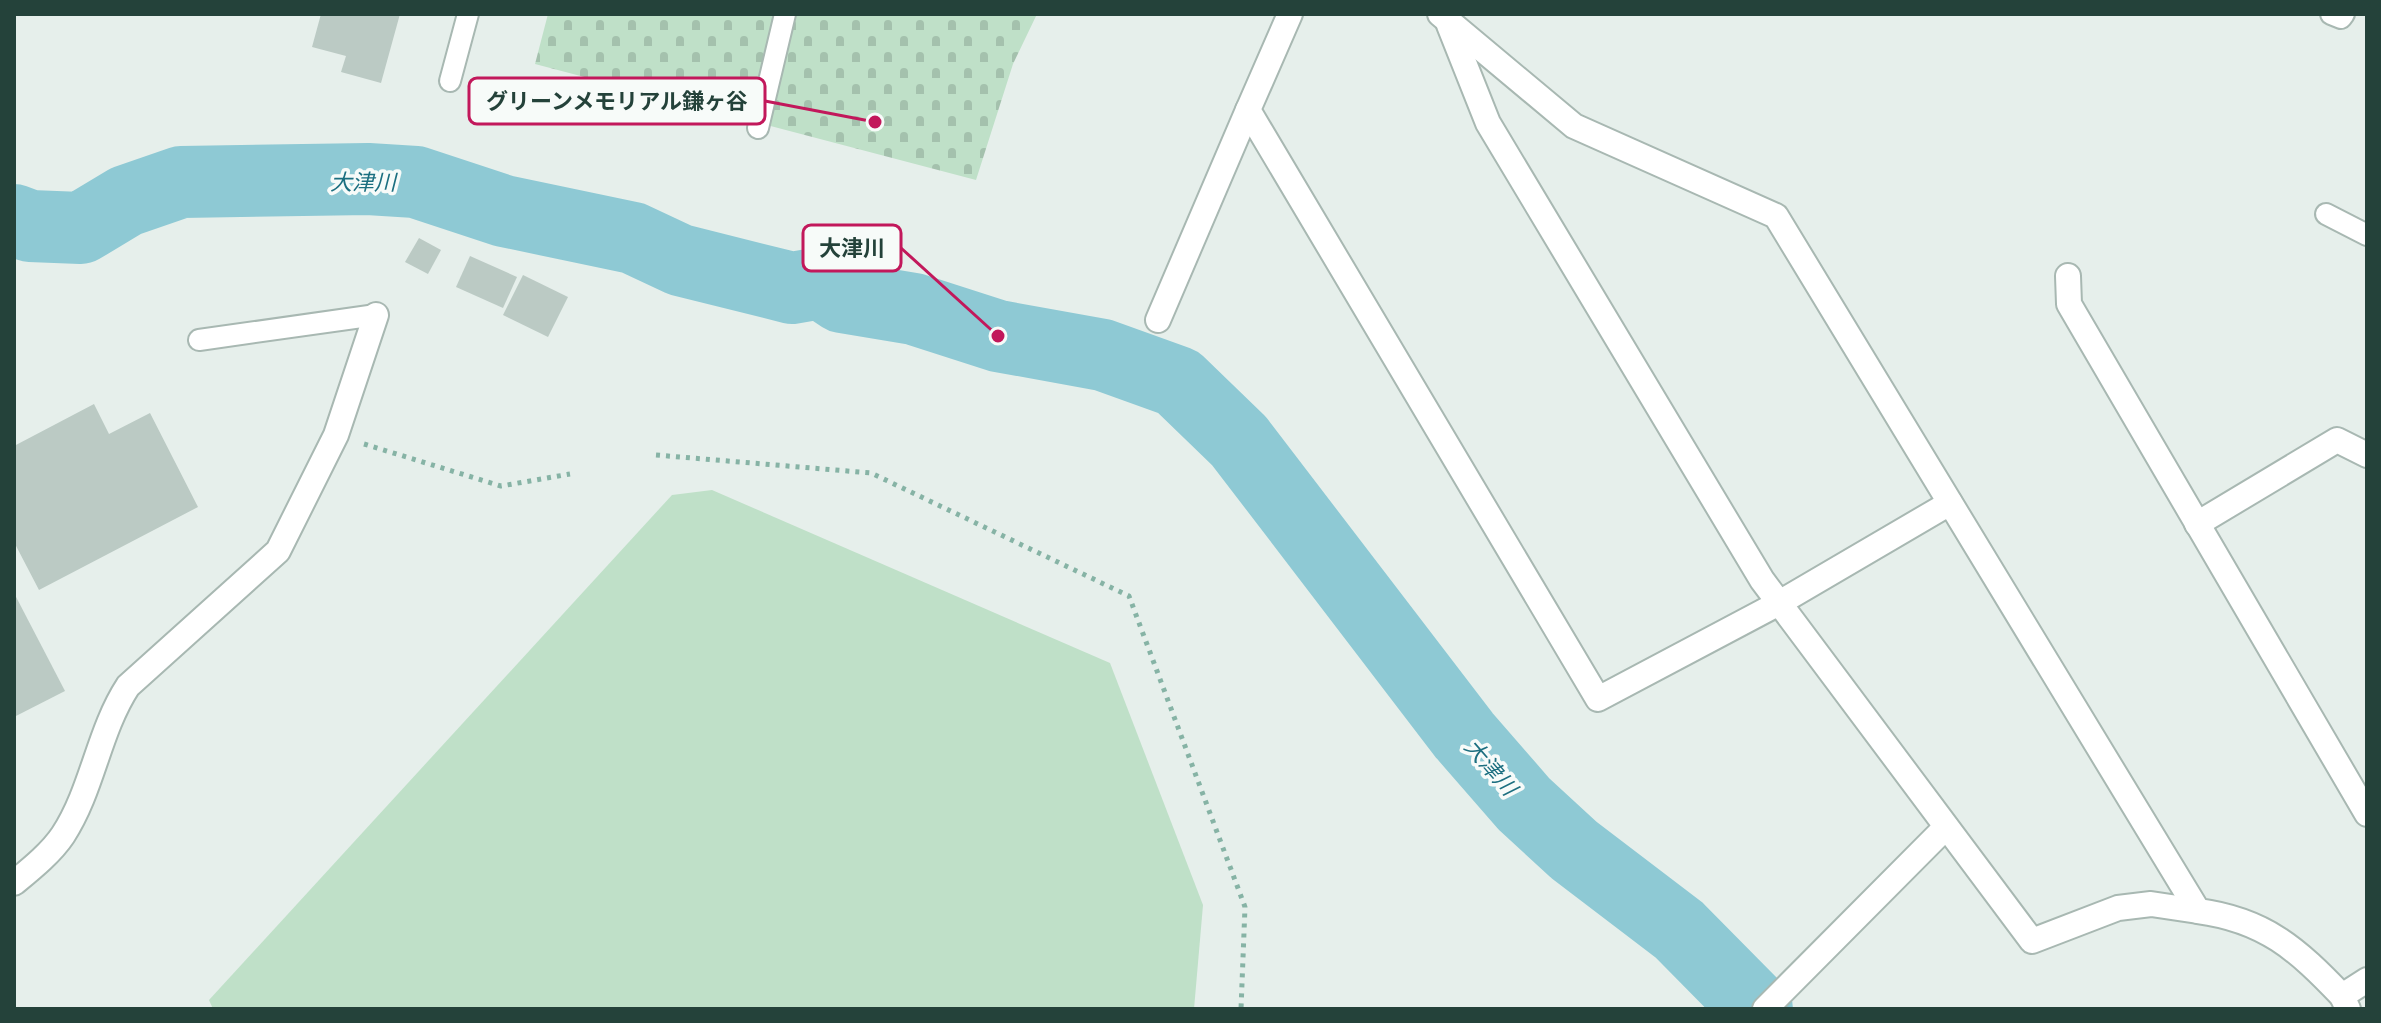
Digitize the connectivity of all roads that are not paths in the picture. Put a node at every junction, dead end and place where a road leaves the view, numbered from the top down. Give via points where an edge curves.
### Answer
1 (468, 14) edge
2 (785, 14) edge
3 (1290, 14) edge
4 (2331, 14) edge
5 (2344, 14) edge
6 (1444, 18) edge
7 (450, 81) dead end
8 (1248, 110) junction
9 (758, 128) dead end
10 (2326, 214) dead end
11 (2367, 235) edge
12 (2068, 276) dead end
13 (376, 315) joint
14 (1158, 320) dead end
15 (199, 340) dead end
16 (2367, 455) edge
17 (1950, 503) junction
18 (2197, 524) junction
19 (1781, 602) junction
20 (2367, 814) edge
21 (1946, 827) junction
22 (14, 883) edge
23 (2198, 911) junction
24 (2367, 980) edge
25 (1772, 1002) edge
26 (2345, 1003) edge

1 - 7 lane
2 - 9 lane
3 - 8 street
4 - 5 lane
6 - 17 street via 1574,126 1776,216
6 - 19 street via 1488,123 1762,580
8 - 14 street
8 - 19 street via 1598,699
10 - 11 lane
12 - 18 street via 2069,304
13 - 15 lane
13 - 22 street via 336,435 278,551 128,686 110,713 63,835
16 - 18 street via 2337,440
17 - 19 street
17 - 23 street
18 - 20 street
19 - 21 street
21 - 23 street via 2032,941 2118,908 2151,904
21 - 25 street
23 - 26 street via 2231,915 2295,948
24 - 26 street

